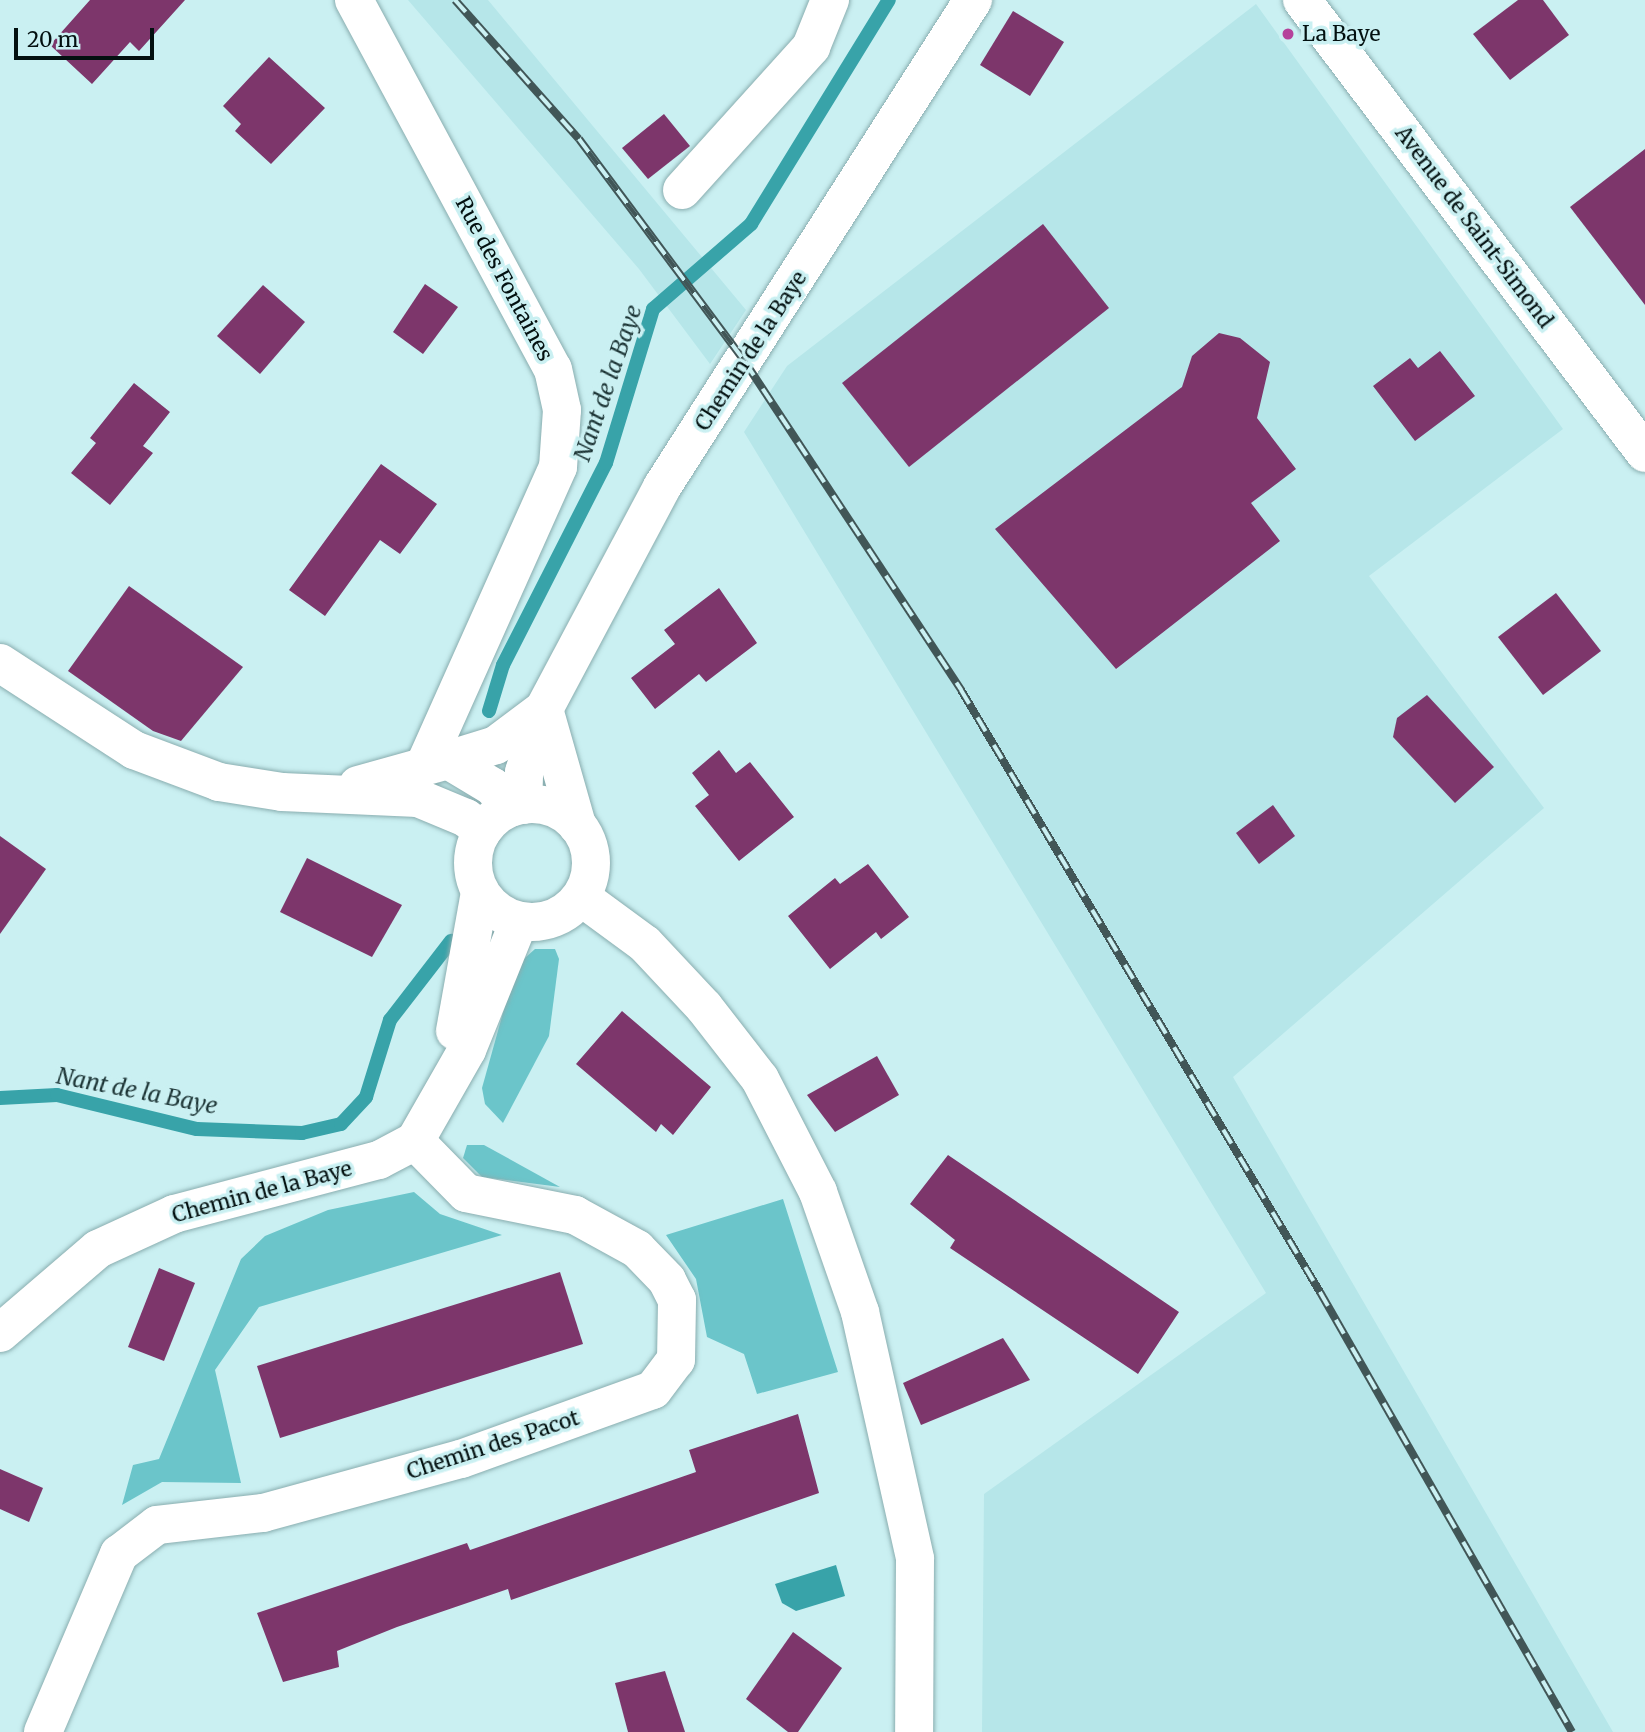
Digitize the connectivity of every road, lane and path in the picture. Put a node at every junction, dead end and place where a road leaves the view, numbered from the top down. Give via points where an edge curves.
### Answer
1 (354, 0) edge
2 (830, 0) edge
3 (973, 0) edge
4 (1302, 0) edge
5 (681, 190) dead end
6 (1645, 453) edge
7 (0, 663) edge
8 (544, 709) junction
9 (437, 762) junction
10 (332, 793) junction
11 (505, 815) junction
12 (577, 825) junction
13 (480, 892) junction
14 (581, 897) junction
15 (519, 921) junction
16 (445, 1092) junction
17 (415, 1141) junction
18 (0, 1333) edge
19 (43, 1732) edge
20 (914, 1732) edge

1 - 9 street, Rue des Fontaines via 553,369 562,410 558,467
2 - 5 street via 811,47
3 - 8 street, Chemin de la Baye via 663,486
4 - 6 street, Avenue de Saint-Simond
7 - 10 street via 134,750 219,782 282,792
8 - 9 street, Chemin de la Baye via 496,745
8 - 11 street, Chemin de la Baye
8 - 12 street
9 - 10 street, Chemin de la Baye
9 - 11 street via 493,787
10 - 11 street via 418,798 455,812
11 - 12 street via 543,805
11 - 13 street via 473,861
12 - 14 street via 591,860
13 - 15 street via 503,916
13 - 16 street
14 - 15 street via 554,918
14 - 20 street via 645,944 704,1007 760,1079 818,1192 860,1312 915,1559
15 - 16 street
16 - 17 street
17 - 18 street, Chemin de la Baye via 379,1160 174,1214 110,1243
17 - 19 street, Chemin des Pacot via 466,1193 575,1215 637,1250 667,1280 677,1300 676,1360 653,1390 461,1459 263,1513 157,1525 119,1553

